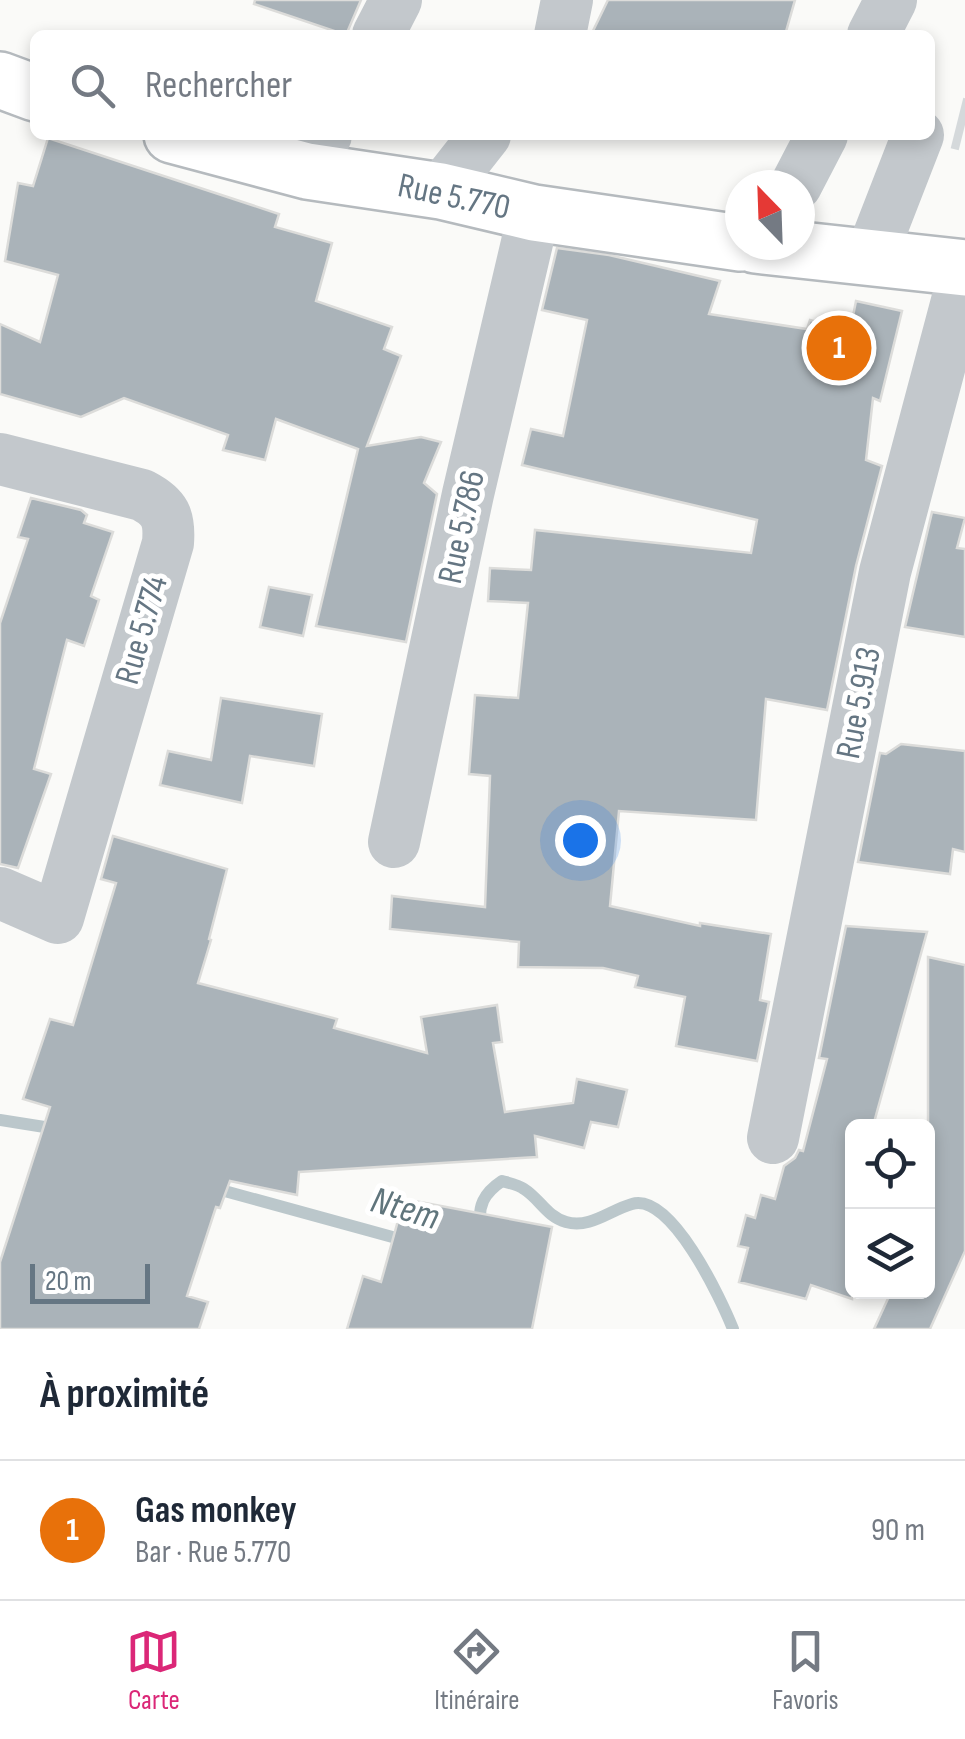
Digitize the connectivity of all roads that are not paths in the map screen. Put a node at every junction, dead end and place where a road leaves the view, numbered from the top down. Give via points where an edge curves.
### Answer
1 (396, 0) edge
2 (567, 0) edge
3 (891, 0) edge
4 (381, 30) edge
5 (561, 30) edge
6 (876, 30) edge
7 (0, 80) edge
8 (30, 91) edge
9 (212, 140) edge
10 (482, 140) edge
11 (819, 140) edge
12 (929, 140) edge
13 (316, 153) edge
14 (804, 170) edge
15 (441, 190) junction
16 (534, 214) junction
17 (725, 241) edge
18 (815, 251) edge
19 (871, 256) junction
20 (965, 270) edge
21 (0, 459) edge
22 (394, 842) dead end
23 (0, 893) edge
24 (773, 1138) dead end

1 - 4 street
2 - 5 street
3 - 6 street
7 - 8 main road
9 - 13 main road, Rue 5.770
10 - 15 street
11 - 14 street
12 - 19 street
13 - 15 main road, Rue 5.770
15 - 16 main road, Rue 5.770
16 - 17 main road, Rue 5.770
16 - 22 street, Rue 5.786
18 - 19 main road, Rue 5.770
19 - 20 main road, Rue 5.770
20 - 24 street, Rue 5.913 via 885,572
21 - 23 street, Rue 5.774 via 142,495 162,506 170,523 58,918

